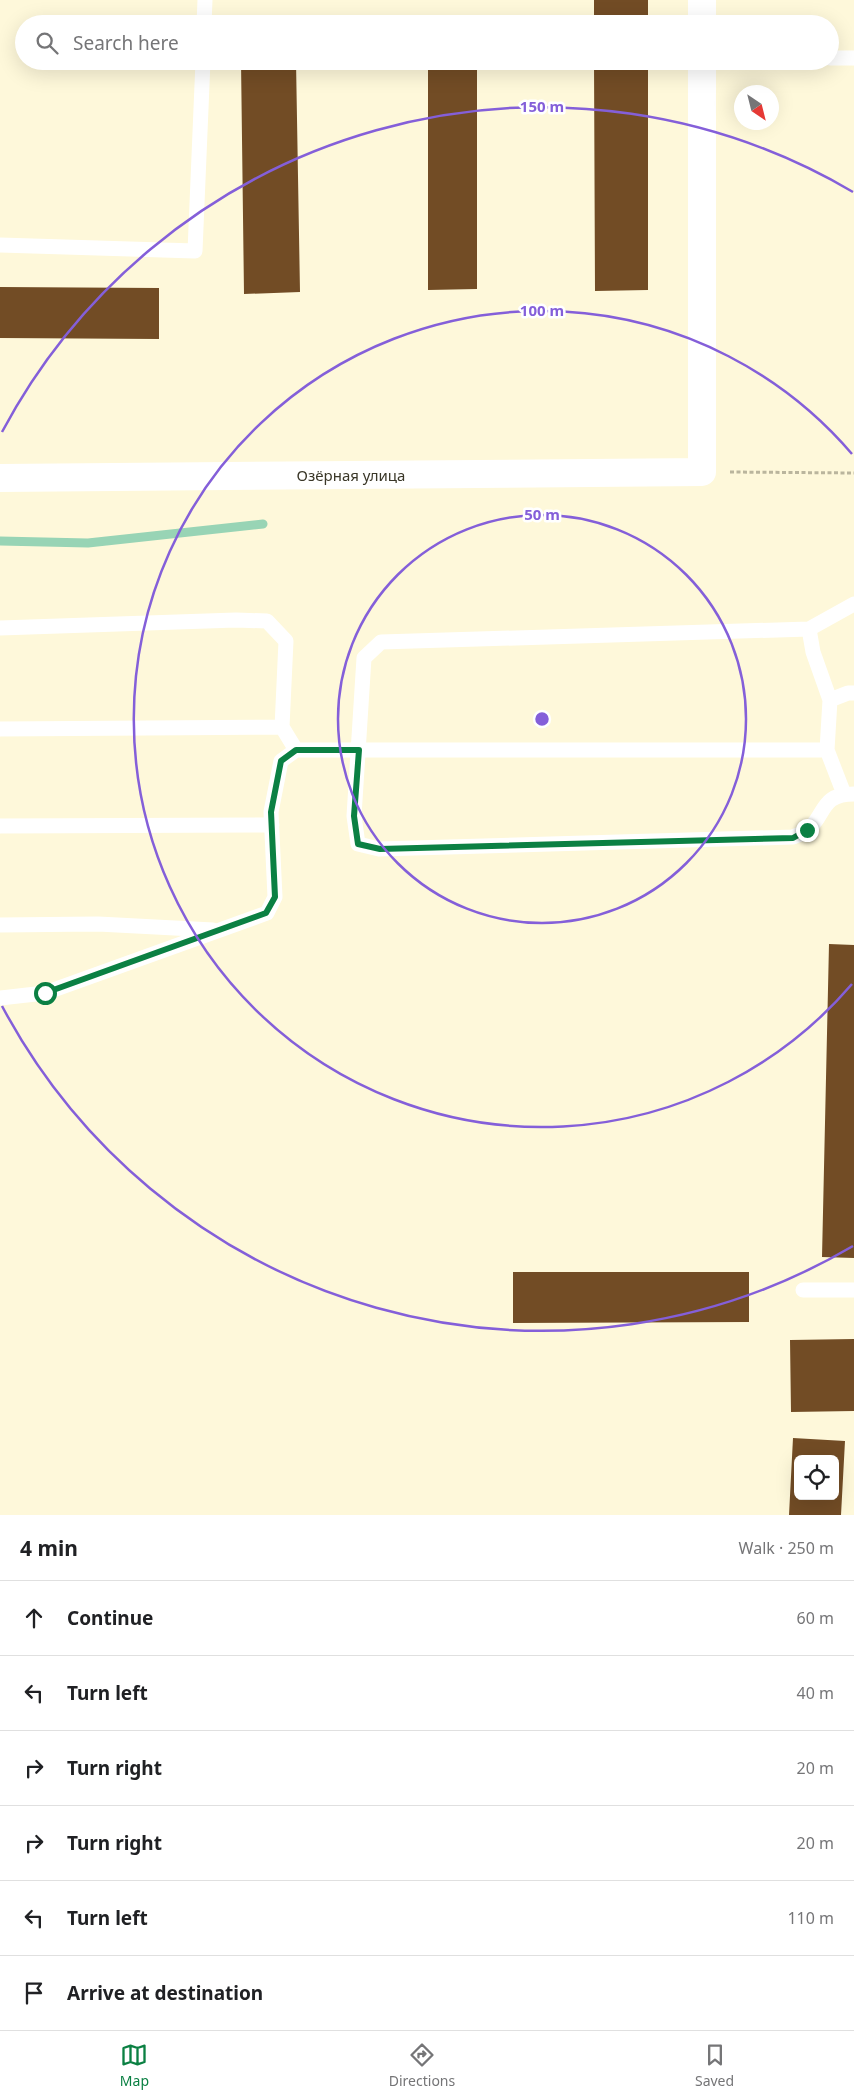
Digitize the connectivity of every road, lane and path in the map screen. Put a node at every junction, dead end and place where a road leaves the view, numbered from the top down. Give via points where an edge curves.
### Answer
1 (205, 0) edge
2 (702, 0) edge
3 (204, 15) edge
4 (702, 15) edge
5 (839, 58) edge
6 (854, 58) edge
7 (203, 70) edge
8 (702, 70) edge
9 (0, 245) edge
10 (702, 472) junction
11 (854, 473) edge
12 (0, 478) edge
13 (854, 604) edge
14 (0, 628) edge
15 (809, 629) junction
16 (854, 693) edge
17 (830, 700) junction
18 (282, 727) junction
19 (0, 729) edge
20 (296, 750) junction
21 (359, 750) junction
22 (827, 750) junction
23 (849, 794) edge
24 (272, 825) junction
25 (0, 826) edge
26 (0, 925) edge
27 (219, 930) junction
28 (0, 998) edge
29 (803, 1290) dead end
30 (854, 1290) edge

1 - 3 lane
2 - 4 street
5 - 6 lane
7 - 9 lane via 195,251
8 - 10 street
10 - 11 path
10 - 12 street, Озёрная улица
13 - 15 lane
14 - 18 lane via 267,621 286,641
15 - 17 lane via 813,652
15 - 21 lane via 381,642 364,658
16 - 17 lane
17 - 22 lane
18 - 19 lane
18 - 20 lane
20 - 21 lane
20 - 24 lane via 281,761 271,812
21 - 22 lane
21 - 23 lane via 354,816 358,844 380,849 793,838 807,830 828,802
22 - 23 lane
24 - 25 lane
24 - 27 lane via 275,897 266,913
26 - 27 lane via 98,924
27 - 28 lane via 45,993
29 - 30 lane

